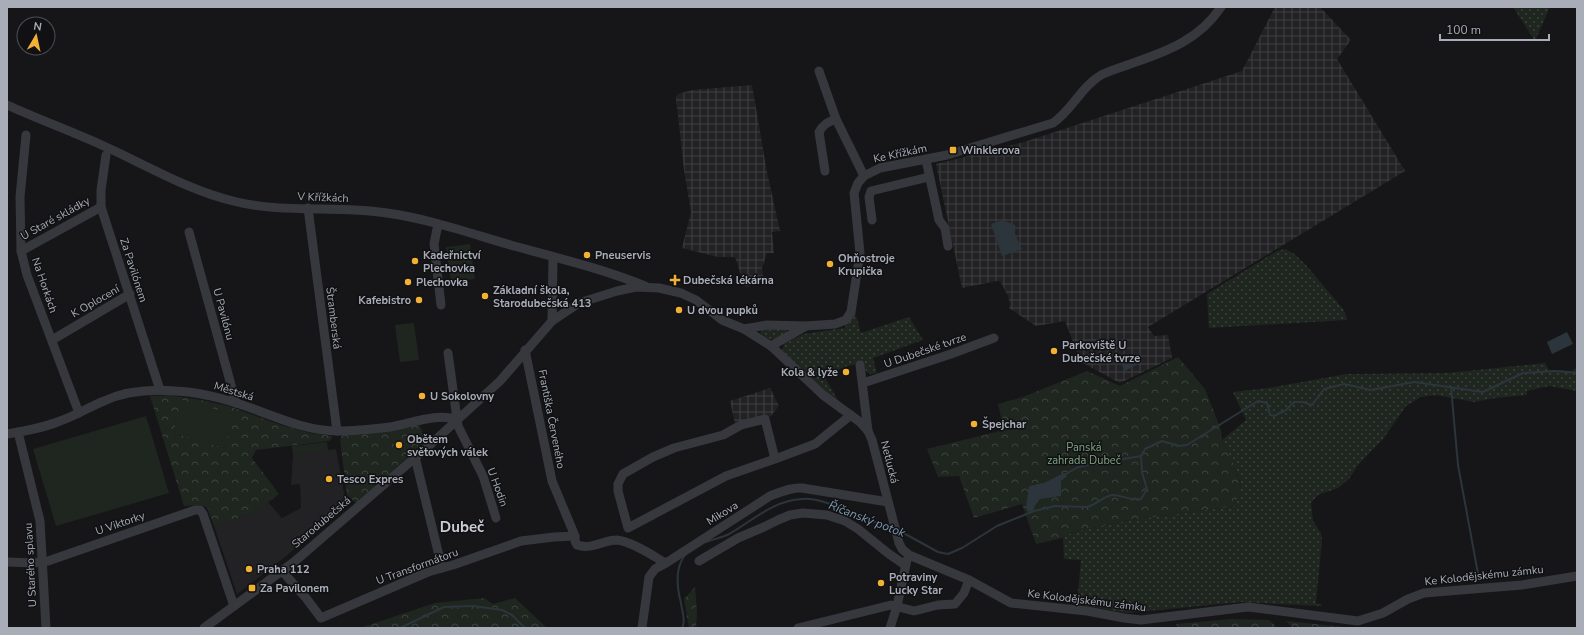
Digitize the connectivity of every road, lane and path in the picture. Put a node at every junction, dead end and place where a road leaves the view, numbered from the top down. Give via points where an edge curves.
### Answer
1 (1221, 7) edge
2 (819, 71) dead end
3 (7, 105) edge
4 (836, 119) junction
5 (26, 135) dead end
6 (106, 155) dead end
7 (926, 160) junction
8 (825, 171) dead end
9 (864, 176) junction
10 (929, 177) junction
11 (101, 207) junction
12 (308, 208) junction
13 (872, 220) dead end
14 (438, 224) junction
15 (189, 232) dead end
16 (948, 246) dead end
17 (21, 251) junction
18 (553, 257) junction
19 (649, 287) junction
20 (130, 294) junction
21 (441, 306) dead end
22 (552, 320) junction
23 (806, 326) junction
24 (744, 329) junction
25 (994, 338) dead end
26 (52, 340) junction
27 (771, 346) junction
28 (526, 350) junction
29 (448, 353) dead end
30 (860, 365) dead end
31 (863, 383) junction
32 (160, 390) junction
33 (236, 403) junction
34 (79, 413) junction
35 (851, 415) junction
36 (457, 420) junction
37 (336, 431) junction
38 (18, 432) junction
39 (868, 432) junction
40 (7, 434) edge
41 (415, 457) junction
42 (775, 459) junction
43 (888, 502) junction
44 (496, 518) dead end
45 (576, 541) junction
46 (909, 555) junction
47 (699, 561) dead end
48 (7, 562) edge
49 (42, 562) junction
50 (666, 563) junction
51 (905, 565) junction
52 (442, 568) junction
53 (282, 571) junction
54 (1577, 576) edge
55 (968, 580) junction
56 (234, 606) junction
57 (897, 606) junction
58 (46, 628) edge
59 (204, 628) edge
60 (642, 628) edge
61 (798, 628) edge
62 (890, 628) edge

1 - 7 street, Ke Křížkám via 1204,28 1186,41 1165,52 1100,76 1089,85 1066,113 1053,122
2 - 4 street
3 - 12 street, V Křížkách via 207,193 260,206
4 - 8 street via 826,123 819,132
4 - 9 street
5 - 17 street, Na Horkách via 20,197
6 - 11 street, Za Pavilónem
7 - 9 street, Ke Křížkám via 880,168
7 - 10 street
9 - 23 street, Ke Křížkám via 854,193 860,253 851,312 841,323
10 - 13 street via 871,191 869,197
10 - 16 street
11 - 17 street, U Staré skládky
11 - 20 street, Za Pavilónem
12 - 14 street, V Křížkách via 386,212
12 - 37 street, Štramberská
14 - 18 street, V Křížkách
14 - 21 street via 434,244
15 - 33 street, U Pavilónu
17 - 26 street, Na Horkách via 27,275
18 - 19 street, V Křížkách
18 - 22 street
19 - 22 street, Starodubečská via 617,291 589,299
19 - 24 street, Starodubečská via 687,295 722,320
20 - 26 street, K Oplocení
20 - 32 street, Za Pavilónem
22 - 28 street, Starodubečská
23 - 24 street via 767,325
23 - 27 street
24 - 27 street, Netlucká
25 - 31 street, U Dubečské tvrze
26 - 34 street, Na Horkách
27 - 35 street, Netlucká via 823,395
28 - 36 street, Starodubečská via 500,381
28 - 45 street, Františka Červeného via 552,481
29 - 36 street, U Hodin
30 - 31 street
31 - 39 street
32 - 33 street, Městská via 200,394
32 - 34 street, Městská via 119,395
33 - 37 street, Městská via 306,427
34 - 38 street, Městská via 50,425
35 - 39 street, Netlucká
35 - 42 street via 815,444
36 - 37 street, Městská via 444,416 389,427
36 - 41 street, Starodubečská
36 - 44 street, U Hodin via 483,476
38 - 40 street, Městská
38 - 49 street, U Starého splavu via 40,521
39 - 43 street, Netlucká
41 - 52 street
41 - 53 street, Starodubečská
42 - 42 street via 726,476 628,528 618,484 623,474 653,457 674,448 724,434 741,425 765,419
43 - 46 street, Netlucká via 899,543
43 - 50 street, Mikova via 797,487 785,490 770,496
45 - 50 street via 592,547 619,540
45 - 52 street, U Transformátoru via 554,537 521,541
46 - 51 street
46 - 55 street, Ke Kolodějskému zámku
47 - 51 street via 738,538 790,515 803,513 827,515 844,521
48 - 49 street, U Viktorky
49 - 56 street, U Viktorky via 200,510
49 - 58 street, U Starého splavu
50 - 60 street, Mikova via 655,569 649,577
51 - 57 street
52 - 53 street, U Transformátoru via 321,618
53 - 56 street, Starodubečská
54 - 55 street, Ke Kolodějskému zámku via 1522,585 1424,593 1383,613 1358,621 1248,607 1160,619 1132,620 1087,610 1011,603
55 - 57 street via 964,593 955,604 914,611
56 - 59 street, Starodubečská
57 - 61 street via 891,605
57 - 62 street

